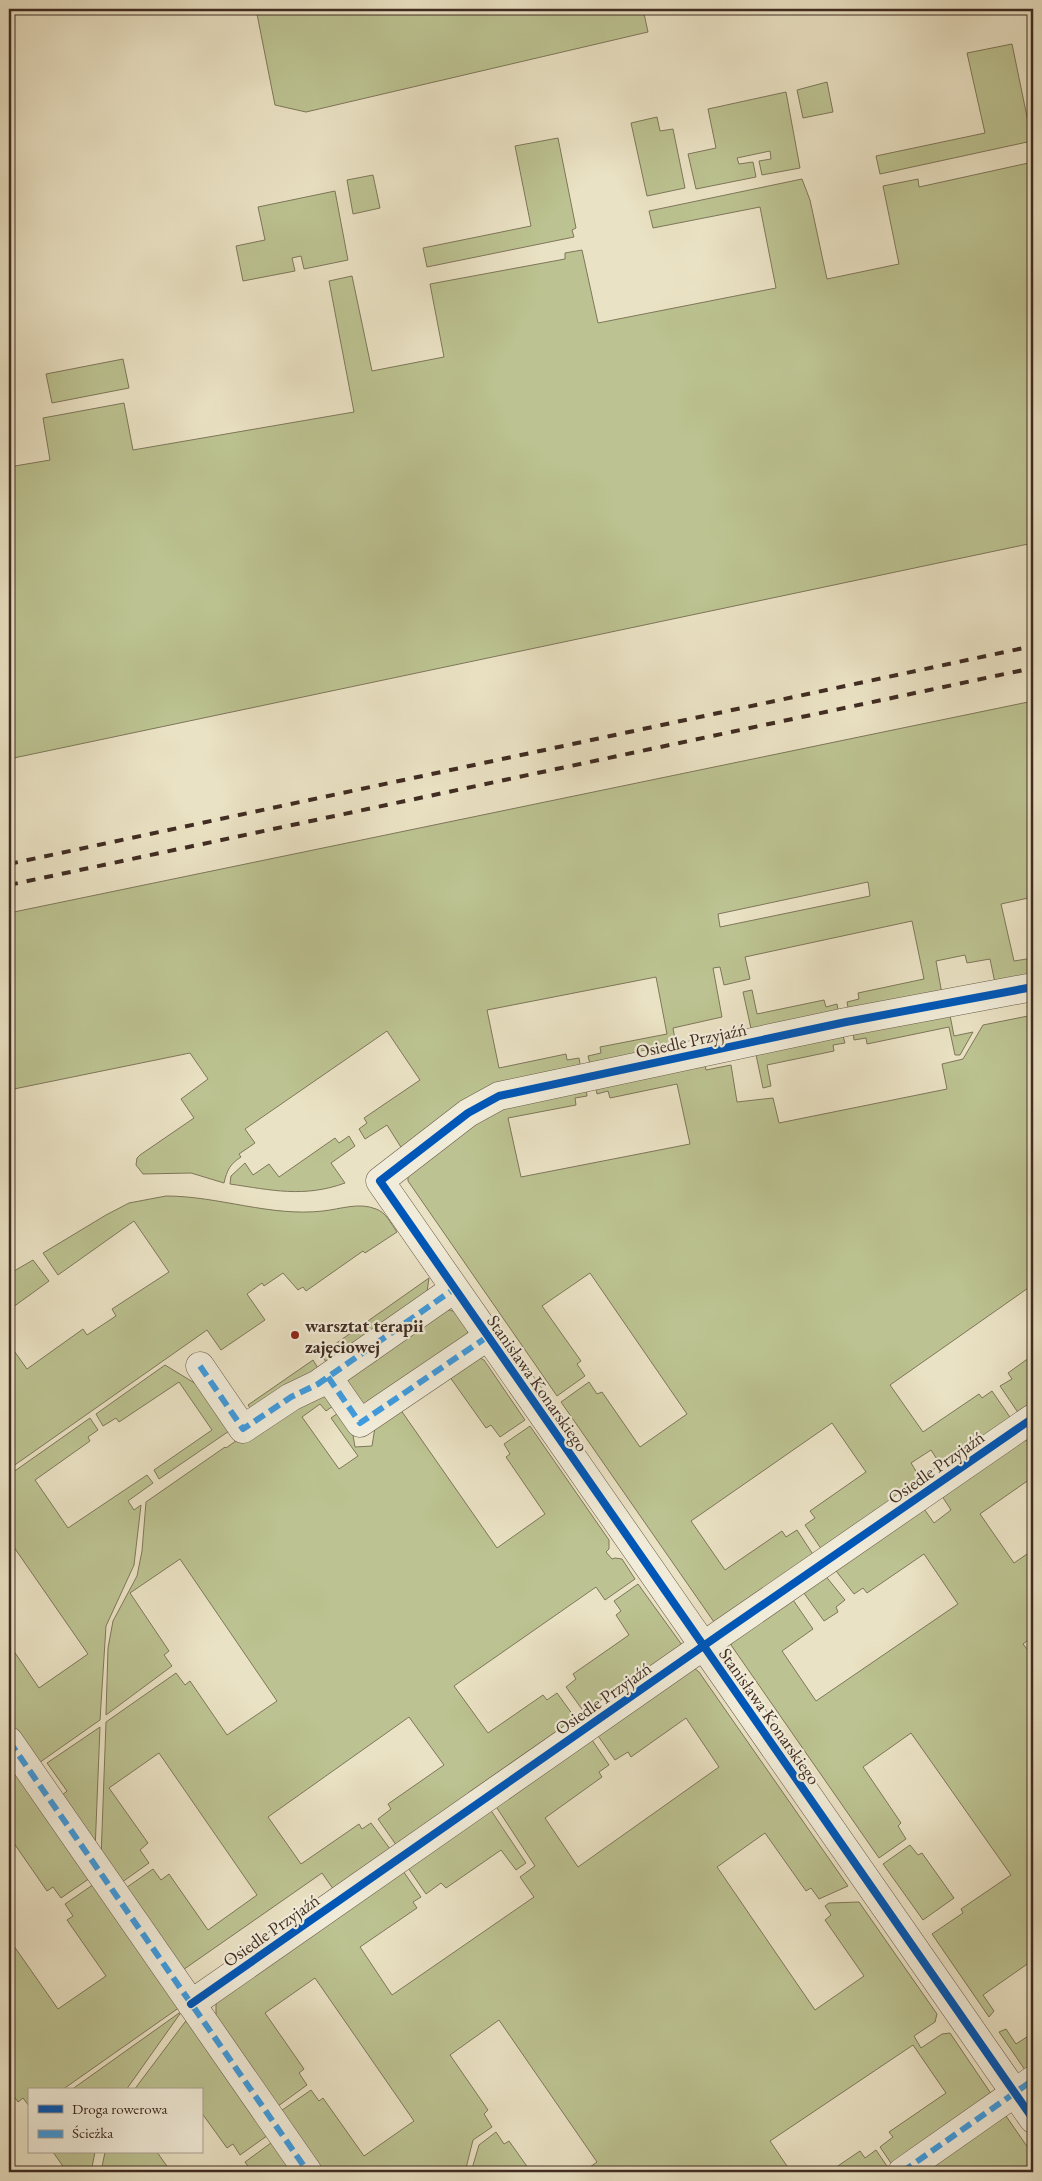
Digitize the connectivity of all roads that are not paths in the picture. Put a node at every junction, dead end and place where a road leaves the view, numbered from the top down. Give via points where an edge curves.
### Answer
1 (1033, 987) edge
2 (380, 1181) joint
3 (454, 1289) junction
4 (487, 1337) junction
5 (200, 1366) dead end
6 (328, 1377) junction
7 (1033, 1418) edge
8 (703, 1647) junction
9 (9, 1741) edge
10 (191, 2004) junction
11 (1024, 2086) edge
12 (1033, 2119) edge
13 (308, 2172) edge
14 (902, 2172) edge

1 - 2 street, Osiedle Przyjaźń via 846,1022 498,1096 468,1113
2 - 3 street, Stanisława Konarskiego
3 - 4 street, Stanisława Konarskiego
3 - 6 street
4 - 6 street via 360,1423
4 - 8 street, Stanisława Konarskiego
5 - 6 street via 243,1429
7 - 8 street, Osiedle Przyjaźń
8 - 10 street, Osiedle Przyjaźń
8 - 11 street, Stanisława Konarskiego
9 - 10 street
10 - 13 street
11 - 12 street, Stanisława Konarskiego
11 - 14 street

